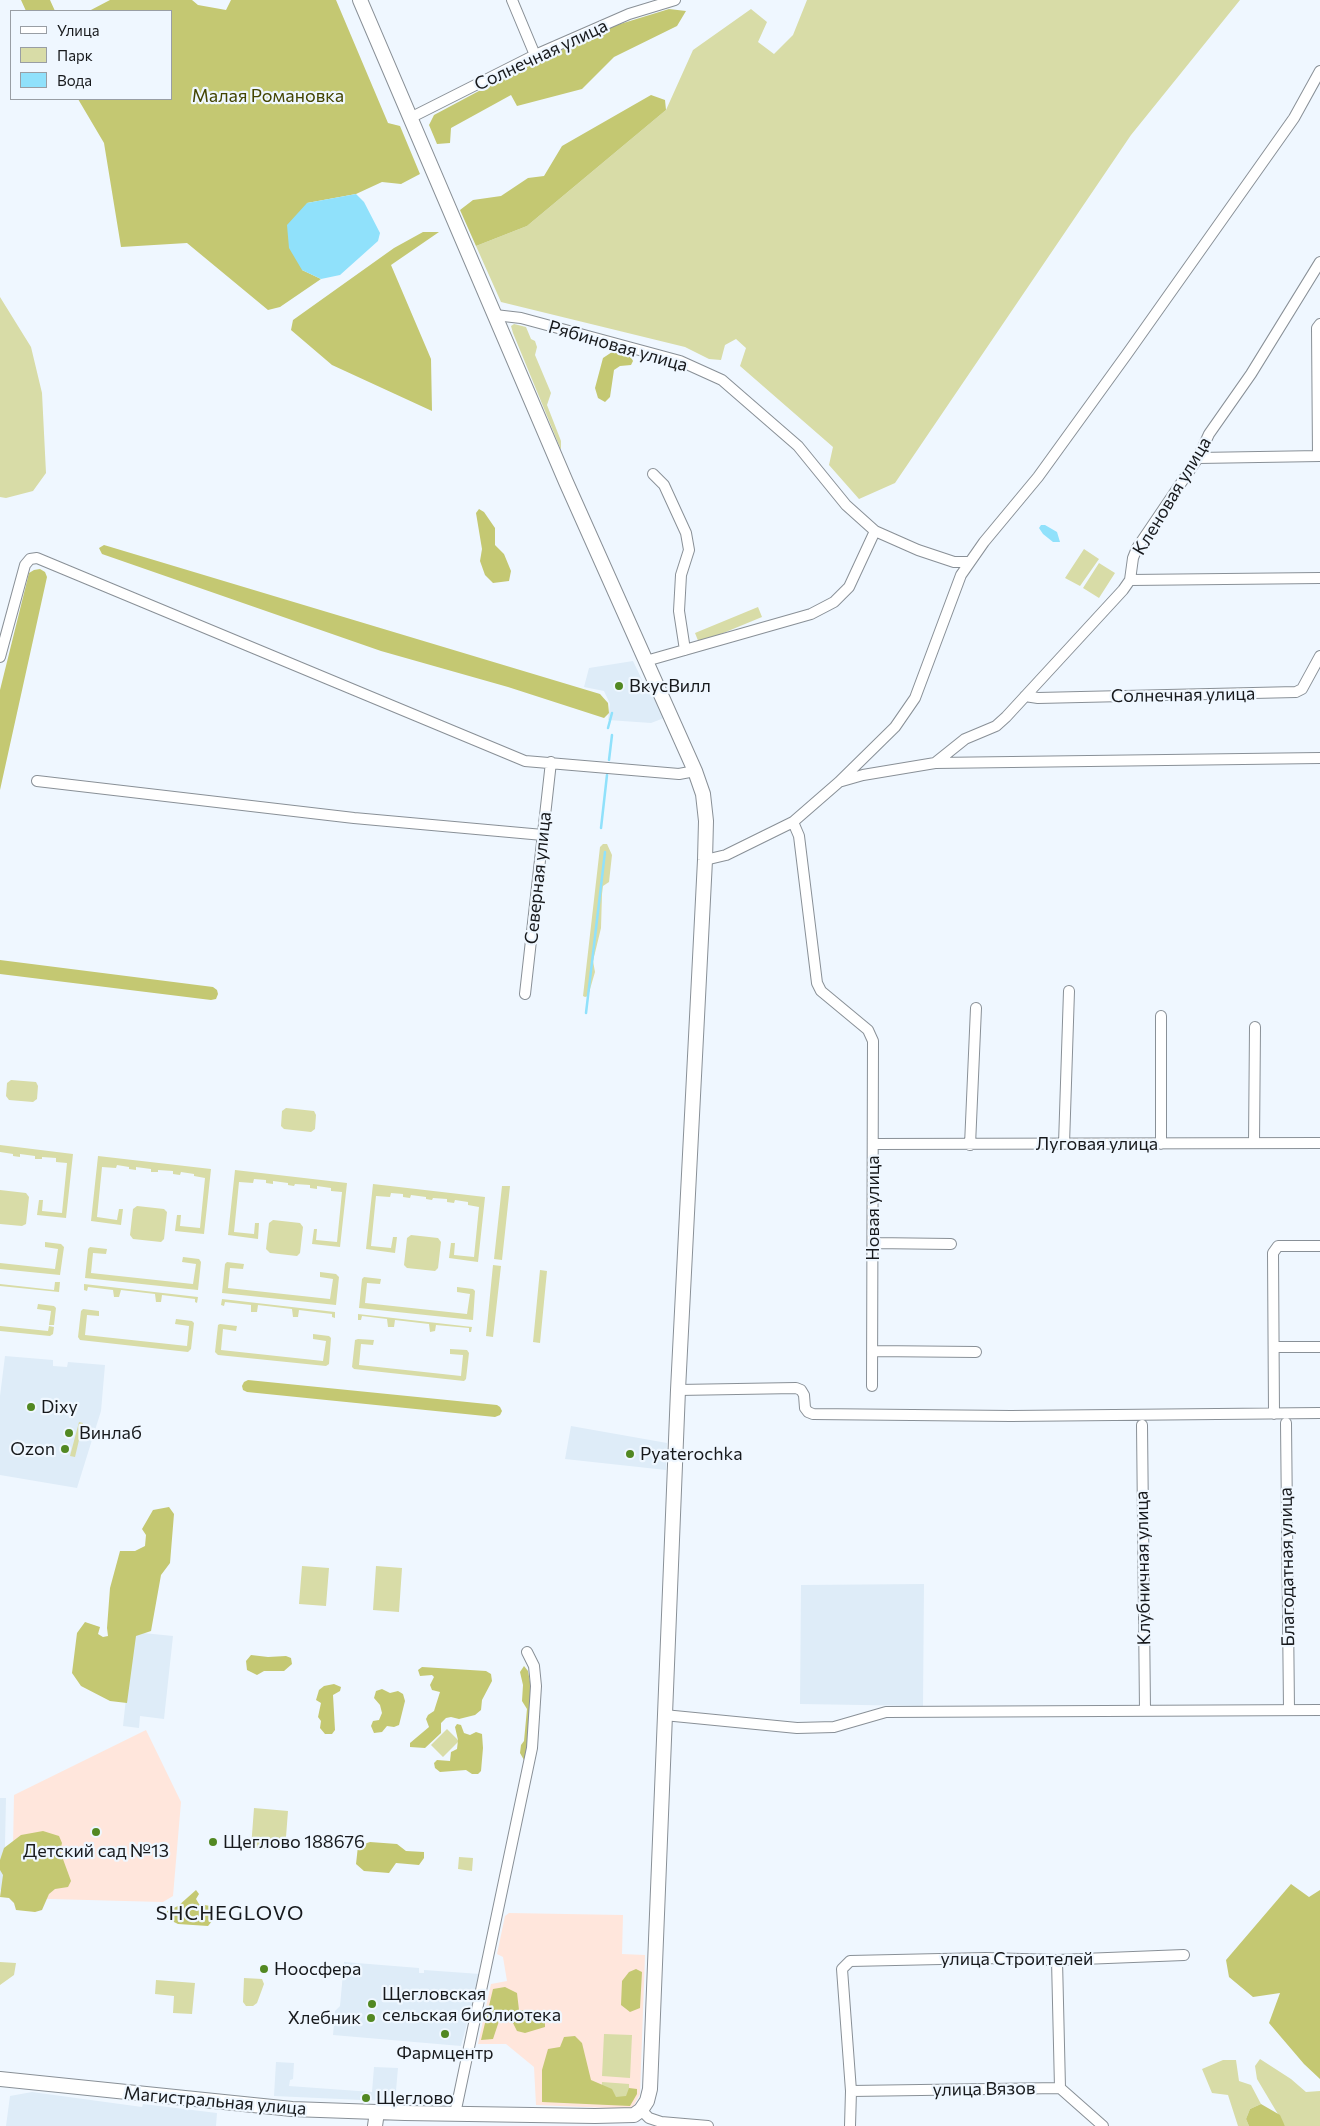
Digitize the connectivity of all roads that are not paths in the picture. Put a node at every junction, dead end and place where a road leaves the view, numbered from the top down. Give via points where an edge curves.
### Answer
1 (360, 0) edge
2 (512, 0) edge
3 (675, 0) edge
4 (535, 55) junction
5 (1320, 71) edge
6 (410, 118) junction
7 (1320, 262) edge
8 (495, 315) junction
9 (1320, 324) edge
10 (1319, 456) edge
11 (1198, 458) junction
12 (653, 474) dead end
13 (875, 531) junction
14 (970, 562) junction
15 (1320, 578) edge
16 (1130, 580) junction
17 (685, 650) junction
18 (1320, 656) edge
19 (0, 657) edge
20 (646, 661) junction
21 (1025, 696) junction
22 (1320, 758) edge
23 (551, 762) junction
24 (935, 763) junction
25 (695, 771) junction
26 (37, 781) dead end
27 (839, 782) junction
28 (793, 822) junction
29 (543, 834) junction
30 (705, 860) junction
31 (1069, 991) dead end
32 (525, 994) dead end
33 (976, 1008) dead end
34 (1161, 1016) dead end
35 (1255, 1027) dead end
36 (1254, 1143) junction
37 (1320, 1143) edge
38 (873, 1144) junction
39 (1064, 1144) junction
40 (1161, 1144) junction
41 (970, 1145) junction
42 (873, 1243) junction
43 (951, 1244) dead end
44 (1320, 1246) edge
45 (1320, 1347) edge
46 (1274, 1348) junction
47 (872, 1351) junction
48 (976, 1352) dead end
49 (872, 1386) dead end
50 (678, 1390) junction
51 (1320, 1413) edge
52 (1274, 1414) junction
53 (1286, 1423) dead end
54 (1142, 1425) dead end
55 (526, 1652) dead end
56 (1145, 1710) junction
57 (1289, 1710) junction
58 (1320, 1710) edge
59 (664, 1714) junction
60 (1184, 1955) dead end
61 (1057, 1960) junction
62 (0, 2079) edge
63 (1060, 2088) junction
64 (851, 2091) junction
65 (641, 2110) junction
66 (455, 2114) junction
67 (376, 2119) edge
68 (708, 2126) edge
69 (850, 2126) edge
70 (1103, 2126) edge

1 - 6 main road
2 - 4 street
3 - 4 street, Солнечная улица via 629,14
4 - 6 street, Солнечная улица
5 - 14 street via 1294,118 1127,354 1038,477
6 - 8 main road
7 - 11 street, Кленовая улица via 1251,374 1209,434
8 - 13 street, Рябиновая улица via 521,318 680,361 722,380 798,446 846,506
8 - 20 main road
9 - 10 street via 1317,328
10 - 11 street
11 - 16 street, Кленовая улица via 1137,548
12 - 17 street via 664,485 686,533 689,550 681,575 679,611
13 - 14 street, Рябиновая улица via 954,562
13 - 17 street via 849,588 834,602 811,614
14 - 27 street via 949,603 915,698 895,727
15 - 16 street
16 - 21 street
17 - 20 street
18 - 21 street, Солнечная улица via 1302,688 1296,692
19 - 23 street via 25,565 30,559 37,558 525,761
20 - 25 main road
21 - 24 street via 996,726 965,739
22 - 24 street
23 - 25 street via 679,774
23 - 29 street, Северная улица
24 - 27 street
25 - 30 main road via 703,794
26 - 29 street via 354,818
27 - 28 street
28 - 30 street via 726,855
28 - 38 street, Новая улица via 799,836 817,983 821,991 868,1030 873,1040
29 - 32 street, Северная улица
30 - 50 main road
31 - 39 street
33 - 41 street
34 - 40 street
35 - 36 street
36 - 37 street, Луговая улица
36 - 40 street, Луговая улица
38 - 41 street, Луговая улица
38 - 42 street, Новая улица
39 - 40 street, Луговая улица
39 - 41 street, Луговая улица
42 - 43 street
42 - 47 street, Новая улица
44 - 46 street via 1278,1246 1273,1252
45 - 46 street
46 - 52 street
47 - 48 street
47 - 49 street, Новая улица
50 - 52 street via 796,1388 804,1395 805,1408 813,1414
50 - 59 main road
51 - 52 street
53 - 57 street, Благодатная улица
54 - 56 street, Клубничная улица
55 - 66 street via 534,1666 536,1686 532,1748
56 - 57 street
56 - 59 street via 886,1712 834,1727 797,1728
57 - 58 street
59 - 65 main road via 650,2089
60 - 61 street, улица Строителей
61 - 63 street
61 - 64 street, улица Строителей via 850,1961 842,1969
62 - 67 main road, Магистральная улица
63 - 64 street, улица Вязов
63 - 70 street, улица Вязов
64 - 69 street
65 - 66 main road, Магистральная улица via 634,2115 623,2116
65 - 68 street via 649,2118 661,2122
66 - 67 main road, Магистральная улица

